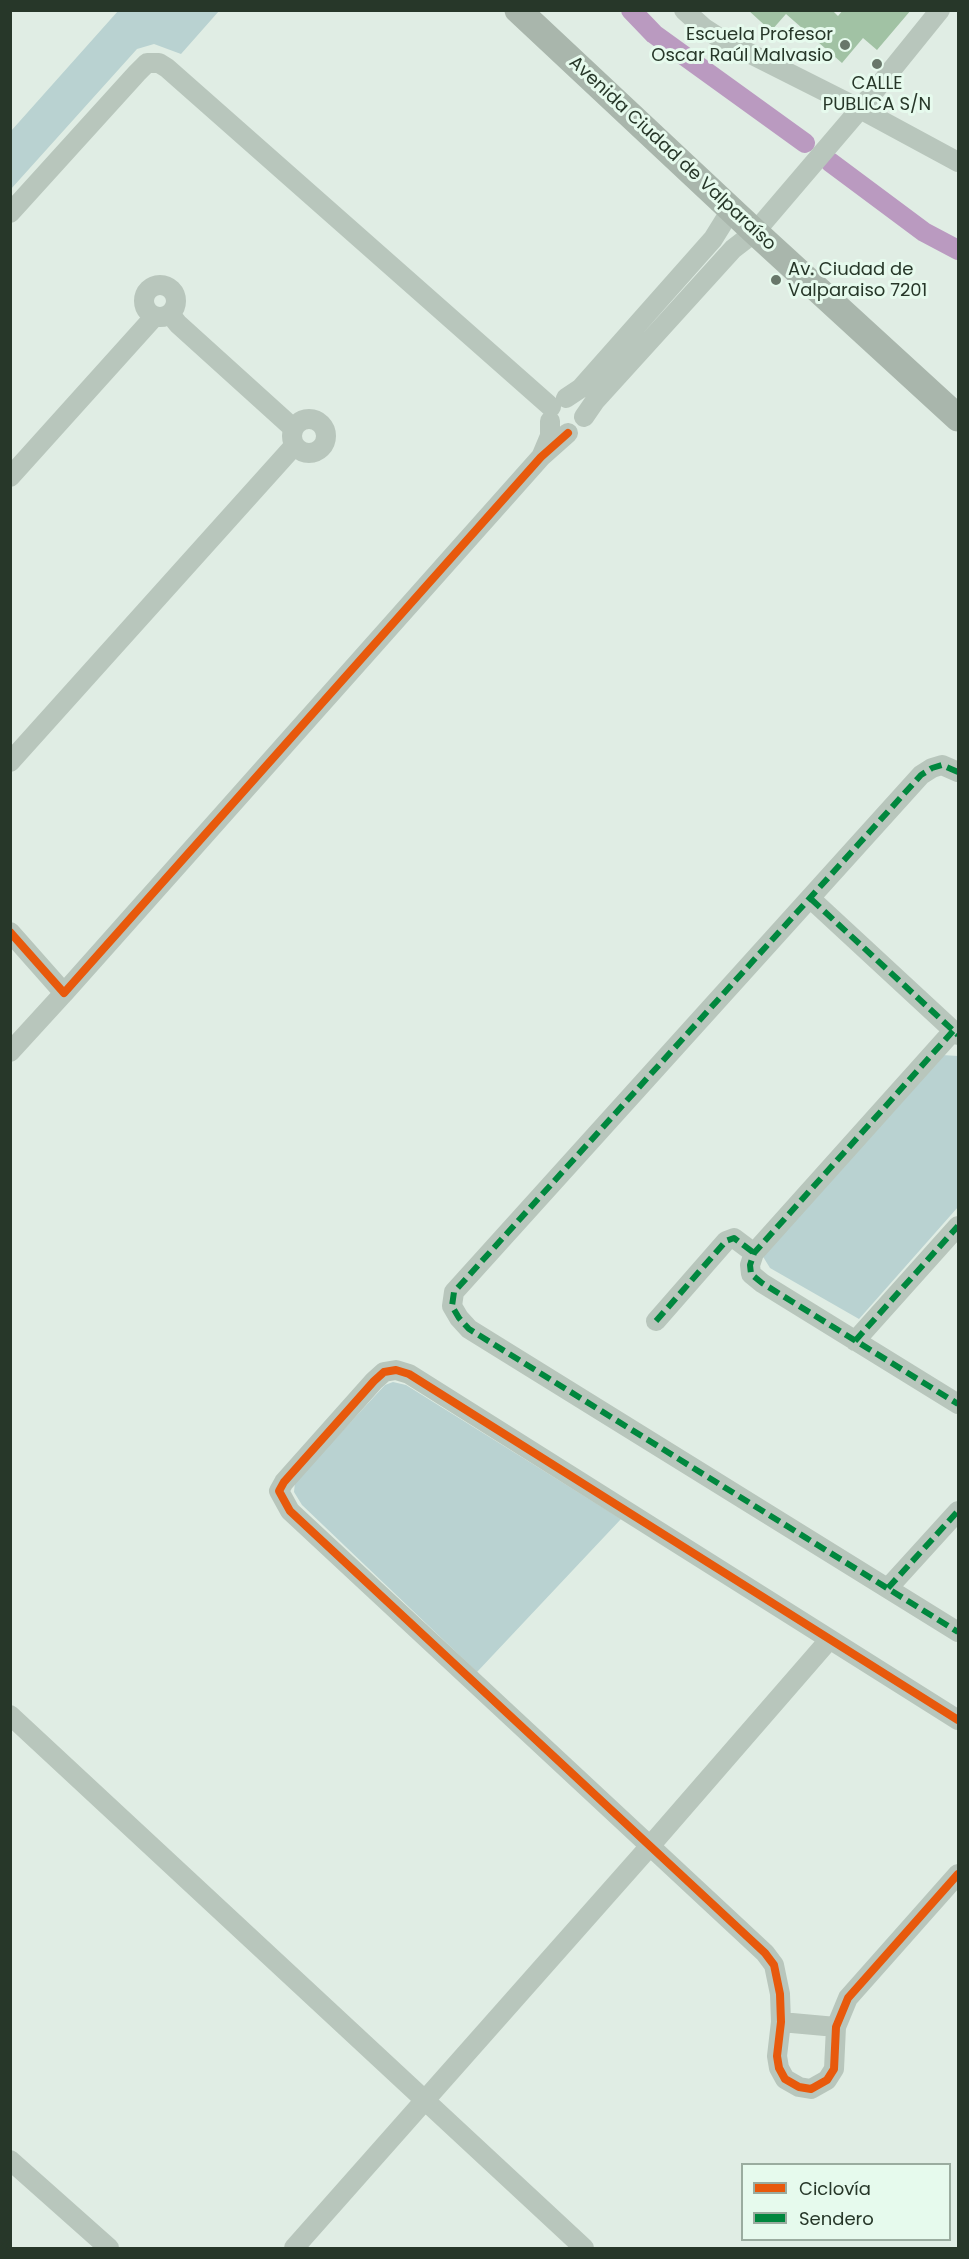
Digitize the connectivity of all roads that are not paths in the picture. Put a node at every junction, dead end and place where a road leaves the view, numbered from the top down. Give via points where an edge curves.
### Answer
1 (518, 10) edge
2 (684, 10) edge
3 (940, 10) edge
4 (860, 109) junction
5 (958, 162) edge
6 (731, 210) junction
7 (10, 213) edge
8 (755, 232) junction
9 (555, 409) junction
10 (584, 417) junction
11 (958, 418) edge
12 (568, 433) junction
13 (541, 457) junction
14 (10, 477) edge
15 (10, 762) edge
16 (958, 772) edge
17 (811, 899) junction
18 (10, 932) edge
19 (64, 993) junction
20 (956, 1033) edge
21 (10, 1052) edge
22 (958, 1226) edge
23 (753, 1253) junction
24 (656, 1321) dead end
25 (855, 1341) junction
26 (958, 1404) edge
27 (958, 1511) edge
28 (888, 1588) junction
29 (958, 1632) edge
30 (829, 1640) junction
31 (10, 1715) edge
32 (958, 1720) edge
33 (650, 1846) junction
34 (958, 1874) edge
35 (781, 2022) junction
36 (836, 2027) junction
37 (425, 2100) junction
38 (10, 2160) edge
39 (109, 2248) edge
40 (294, 2248) edge
41 (584, 2248) edge

1 - 6 main road, Avenida Ciudad de Valparaíso
2 - 4 street via 720,39
3 - 4 street
4 - 5 street
4 - 8 street
6 - 8 main road, Avenida Ciudad de Valparaíso
6 - 9 street via 713,238 581,388
7 - 9 street via 137,73 147,63 159,63
8 - 10 street via 733,249
8 - 11 main road, Avenida Ciudad de Valparaíso
9 - 10 street via 577,401
9 - 12 street via 556,430
9 - 13 street
10 - 12 street via 579,428
12 - 13 street
13 - 19 street
14 - 15 street via 163,315 178,324 294,437
16 - 17 street via 942,765 921,775
17 - 20 street
17 - 28 street via 454,1292 452,1306 469,1329
18 - 19 street
19 - 21 street
20 - 23 street
22 - 25 street
23 - 24 street via 734,1238 726,1240
23 - 25 street via 752,1274 762,1283
25 - 26 street
27 - 28 street
28 - 29 street
30 - 32 street
30 - 33 street
30 - 33 street via 396,1370 384,1372 374,1381 284,1482 279,1491 290,1511
31 - 37 street
33 - 35 street via 774,1965
33 - 37 street
34 - 36 street via 848,1998
35 - 36 street
35 - 36 street via 779,2068 785,2079 811,2089 827,2080 834,2069
37 - 40 street
37 - 41 street
38 - 39 street

